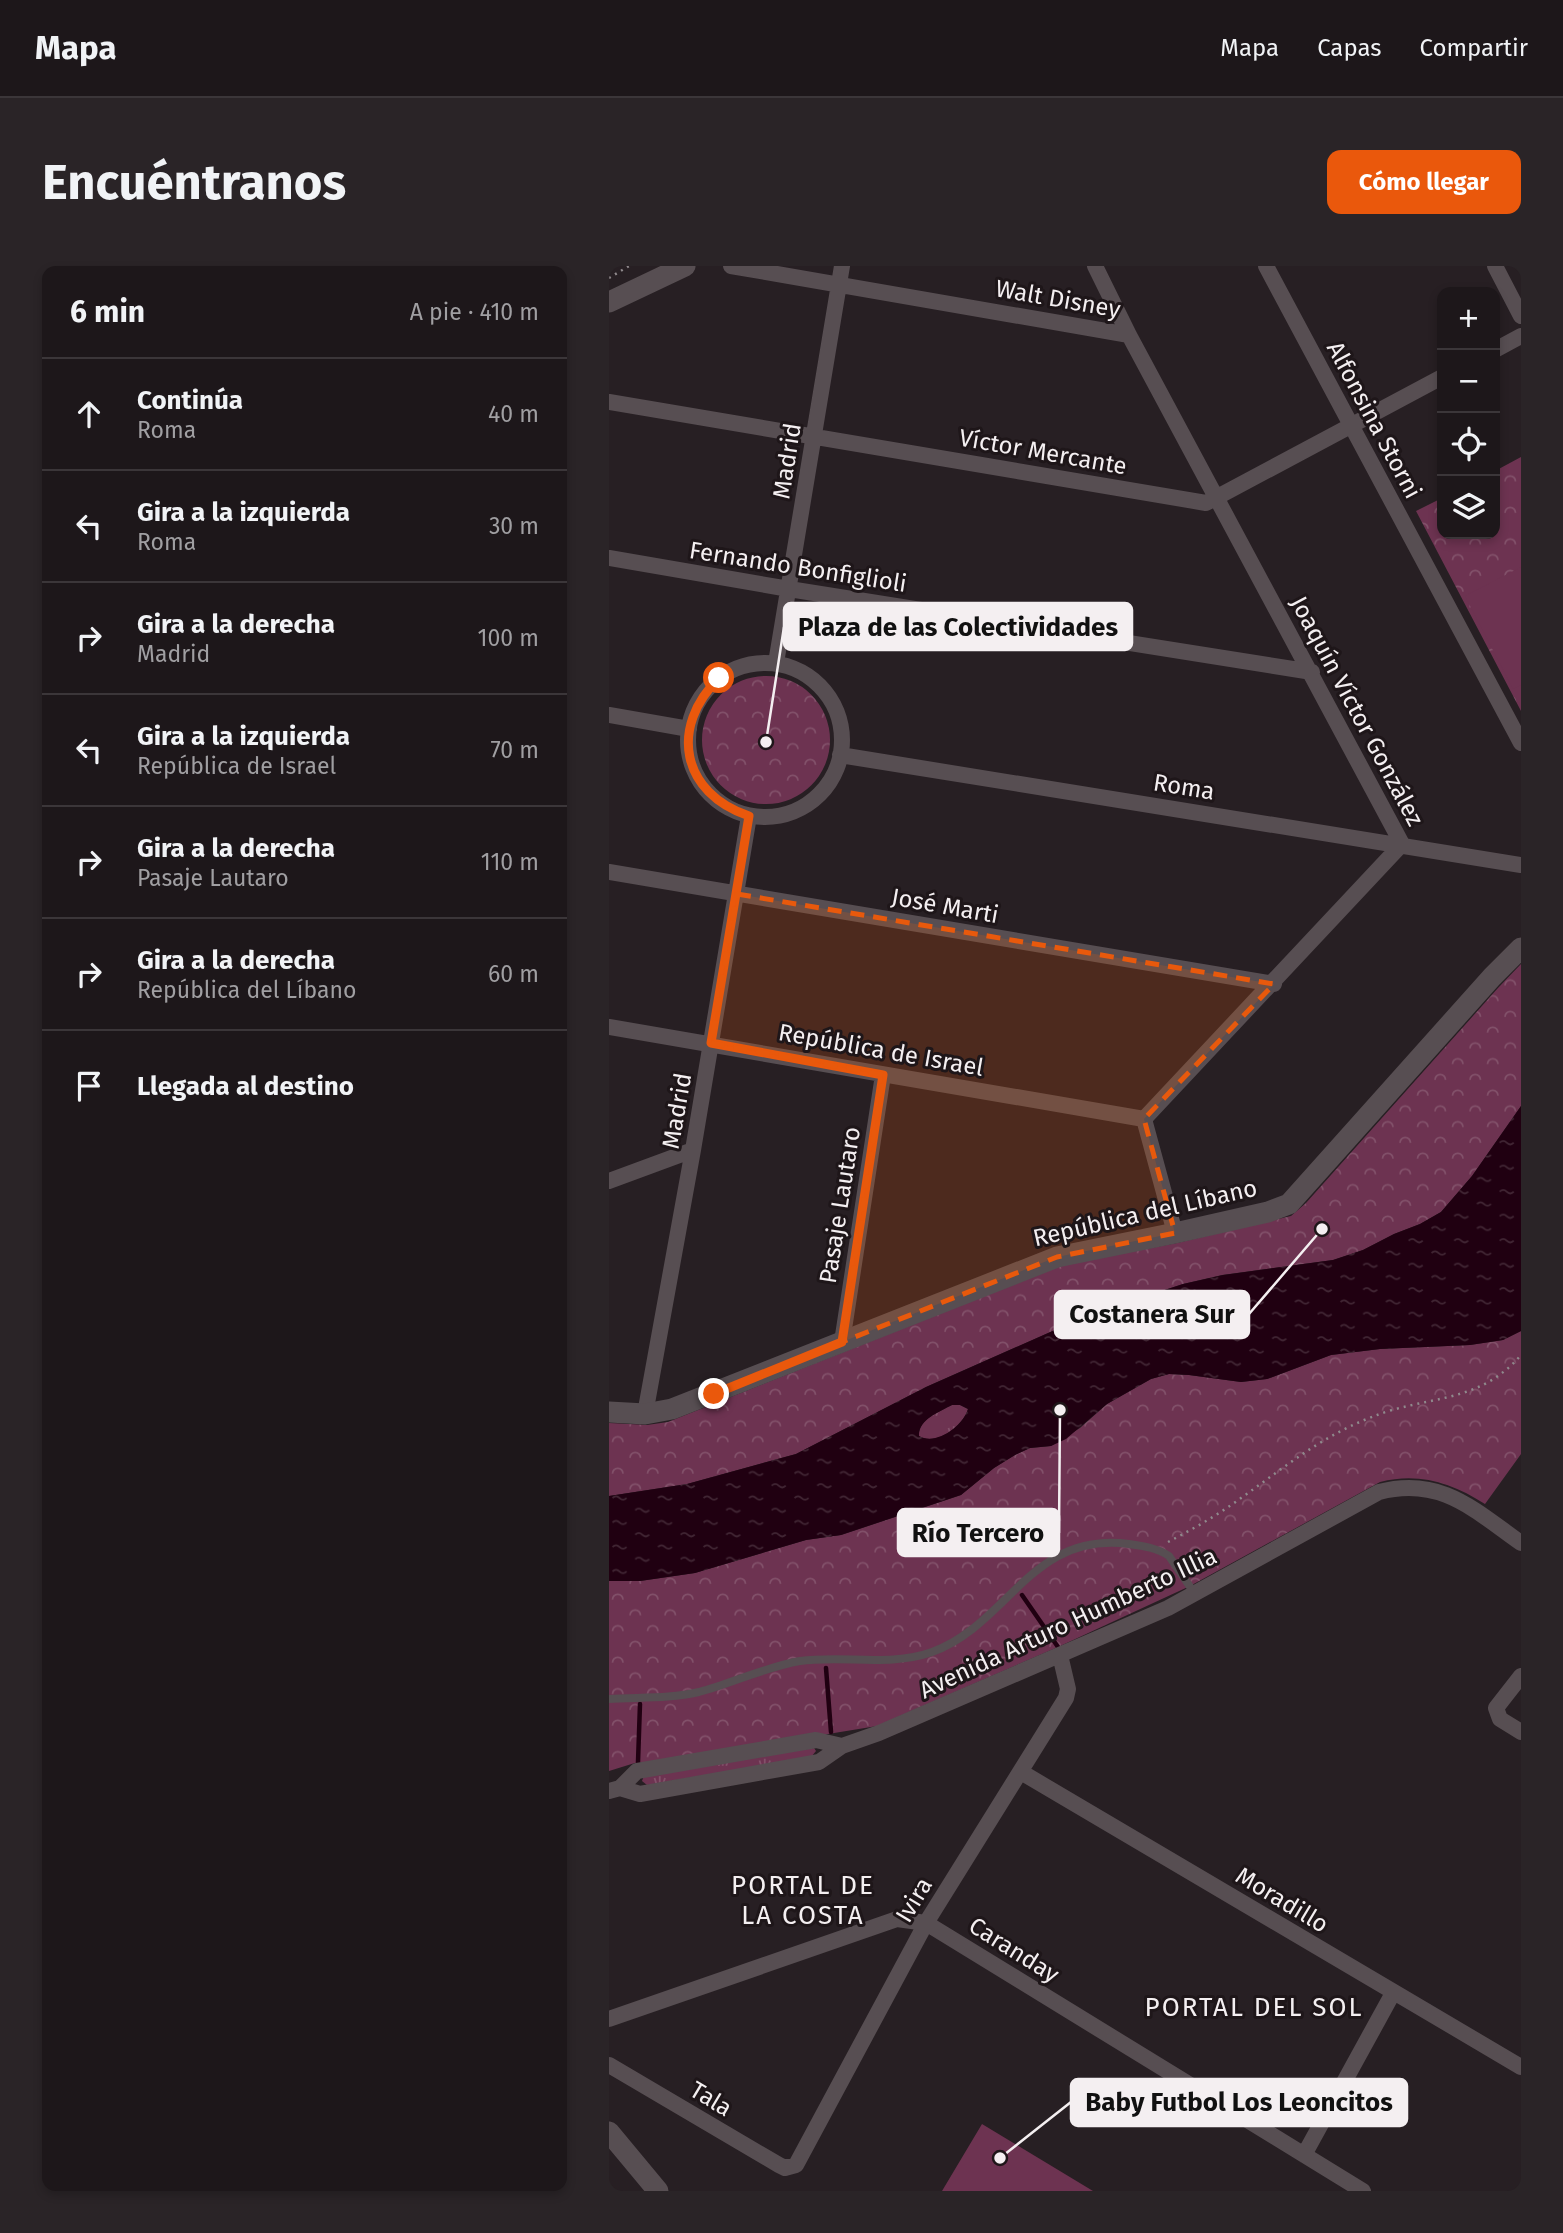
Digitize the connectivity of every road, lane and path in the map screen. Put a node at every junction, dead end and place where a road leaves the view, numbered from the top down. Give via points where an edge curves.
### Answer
1 (629, 266) edge
2 (684, 266) edge
3 (731, 266) edge
4 (842, 266) edge
5 (1095, 266) edge
6 (1266, 266) edge
7 (1495, 266) edge
8 (609, 278) edge
9 (839, 284) junction
10 (609, 302) edge
11 (1521, 316) edge
12 (1129, 335) junction
13 (1521, 336) edge
14 (1500, 347) edge
15 (1437, 380) edge
16 (609, 402) edge
17 (1352, 425) junction
18 (815, 436) junction
19 (1218, 497) junction
20 (609, 558) edge
21 (789, 589) junction
22 (776, 663) junction
23 (1312, 672) junction
24 (609, 715) edge
25 (689, 729) junction
26 (1521, 743) edge
27 (840, 755) junction
28 (749, 816) junction
29 (1402, 844) junction
30 (1521, 865) edge
31 (609, 872) edge
32 (737, 894) junction
33 (1521, 948) edge
34 (1273, 984) junction
35 (609, 1027) edge
36 (711, 1043) junction
37 (883, 1075) junction
38 (1144, 1119) junction
39 (693, 1150) junction
40 (609, 1181) edge
41 (1175, 1233) junction
42 (842, 1342) junction
43 (1521, 1355) edge
44 (609, 1412) edge
45 (645, 1414) junction
46 (1521, 1543) edge
47 (1156, 1548) junction
48 (1195, 1594) junction
49 (1060, 1655) junction
50 (1521, 1676) edge
51 (609, 1699) edge
52 (1521, 1732) edge
53 (842, 1745) junction
54 (1021, 1772) junction
55 (615, 1789) edge
56 (926, 1923) junction
57 (1393, 1993) junction
58 (609, 2020) edge
59 (609, 2065) edge
60 (1521, 2067) edge
61 (609, 2132) edge
62 (1304, 2155) junction
63 (791, 2167) joint
64 (658, 2191) edge
65 (1363, 2191) edge

1 - 8 path
2 - 10 street
3 - 9 street, Walt Disney
4 - 9 street, Madrid
5 - 12 street, Joaquín Víctor González
6 - 17 street, Alfonsina Storni
7 - 11 street
9 - 12 street, Walt Disney
9 - 18 street, Madrid
12 - 19 street, Joaquín Víctor González
13 - 14 street
15 - 17 street, Víctor Mercante
16 - 18 street, Víctor Mercante
17 - 19 street, Víctor Mercante
17 - 26 street, Alfonsina Storni
18 - 19 street, Víctor Mercante via 1206,503
18 - 21 street, Madrid
19 - 23 street, Joaquín Víctor González
20 - 21 street, Fernando Bonfiglioli
21 - 22 street, Madrid
21 - 23 street, Fernando Bonfiglioli
22 - 25 street via 756,663 719,678 694,709
22 - 27 street via 795,668 826,692 841,728
23 - 29 street, Joaquín Víctor González
24 - 25 street
25 - 28 street via 691,762 702,784 719,802
27 - 28 street via 829,782 803,807 768,817
27 - 29 street, Roma
28 - 32 street, Madrid
29 - 30 street, Roma
29 - 34 street, Joaquín Víctor González
31 - 32 street, José Marti
32 - 34 street, José Marti
32 - 36 street, Madrid
33 - 41 street, República del Líbano via 1297,1198 1279,1209
34 - 38 street, Joaquín Víctor González
35 - 36 street, República de Israel
36 - 37 street, República de Israel
36 - 39 street, Madrid
37 - 38 street, República de Israel
37 - 42 street, Pasaje Lautaro
38 - 41 street
39 - 40 street
39 - 45 street, Madrid
41 - 42 street, República del Líbano via 1057,1257
42 - 45 street, República del Líbano via 714,1394
43 - 47 path via 1486,1385 1392,1410 1325,1438 1229,1507
44 - 45 street, República del Líbano
46 - 48 street, Avenida Arturo Humberto Illia via 1463,1502 1436,1490 1393,1489 1379,1492
47 - 48 lane via 1169,1556
47 - 51 lane via 1100,1542 1067,1552 1021,1581 967,1634 931,1652 895,1659 800,1661 672,1698
48 - 49 street, Avenida Arturo Humberto Illia
49 - 53 street, Avenida Arturo Humberto Illia via 880,1734
49 - 54 street, Ivira via 1066,1698
50 - 52 street via 1496,1713
53 - 55 street, Avenida Arturo Humberto Illia via 819,1762 640,1794
53 - 55 street, Avenida Arturo Humberto Illia via 816,1740 636,1771
54 - 56 street, Ivira
54 - 57 street, Moradillo
56 - 58 street, Caranday via 897,1919
56 - 62 street, Caranday
56 - 63 street, Ivira via 800,2160
57 - 60 street, Moradillo
57 - 62 street
59 - 63 street, Tala via 779,2165
61 - 64 street
62 - 65 street, Caranday

